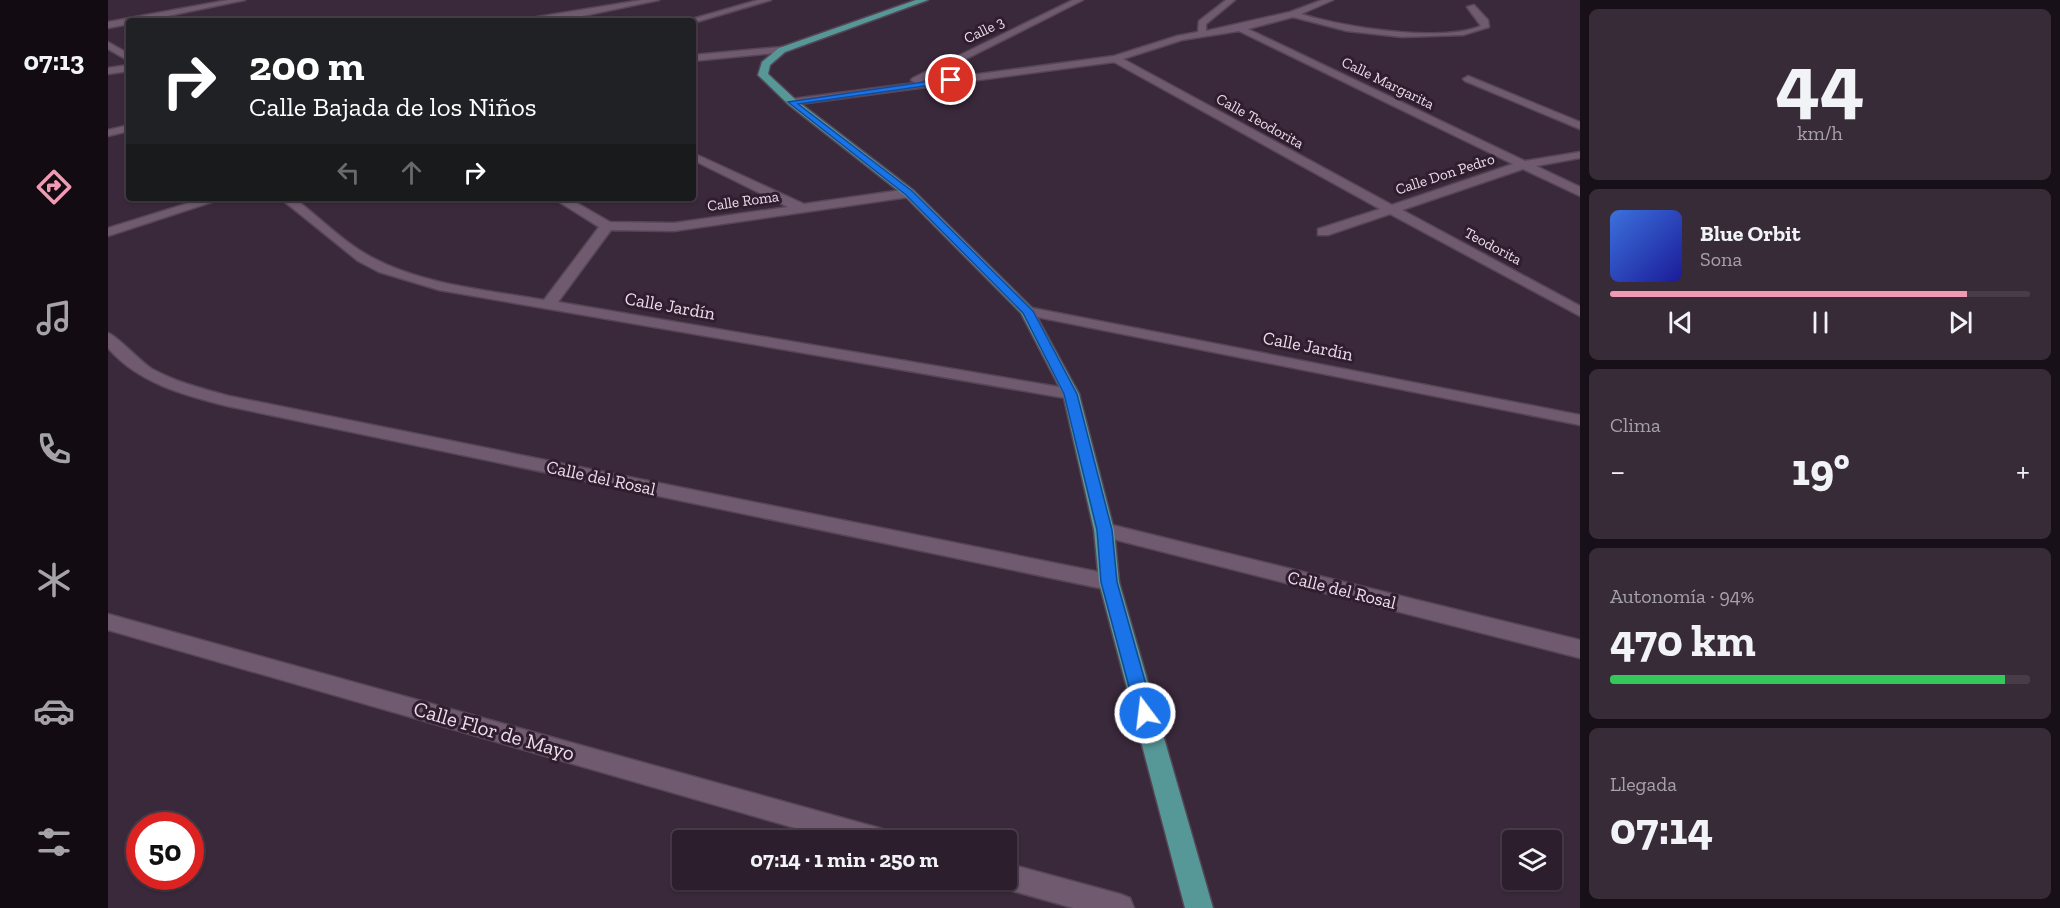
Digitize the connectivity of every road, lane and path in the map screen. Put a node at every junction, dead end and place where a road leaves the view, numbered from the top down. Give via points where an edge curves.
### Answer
1 (241, 0) edge
2 (655, 0) edge
3 (766, 0) edge
4 (916, 0) edge
5 (924, 0) edge
6 (1079, 0) edge
7 (1231, 0) edge
8 (1329, 0) edge
9 (1471, 7) dead end
10 (1293, 14) junction
11 (145, 18) edge
12 (548, 18) edge
13 (696, 19) edge
14 (126, 22) edge
15 (108, 25) edge
16 (1240, 28) junction
17 (1202, 33) junction
18 (108, 45) edge
19 (782, 50) junction
20 (126, 56) edge
21 (696, 58) edge
22 (1115, 60) junction
23 (126, 68) edge
24 (108, 70) edge
25 (1468, 79) dead end
26 (904, 86) junction
27 (792, 102) junction
28 (1580, 126) edge
29 (126, 129) edge
30 (108, 133) edge
31 (1580, 155) edge
32 (696, 157) edge
33 (1523, 165) junction
34 (1580, 192) edge
35 (909, 193) junction
36 (208, 201) edge
37 (290, 201) edge
38 (564, 201) edge
39 (803, 209) junction
40 (1390, 209) junction
41 (607, 226) junction
42 (108, 232) edge
43 (1323, 232) dead end
44 (548, 305) junction
45 (1028, 311) junction
46 (1580, 312) edge
47 (108, 338) edge
48 (1071, 394) junction
49 (1580, 420) edge
50 (1104, 530) junction
51 (1109, 582) junction
52 (108, 622) edge
53 (1580, 650) edge
54 (844, 830) edge
55 (1017, 879) edge
56 (1120, 908) edge
57 (1199, 908) edge

1 - 11 street
2 - 12 street
3 - 13 street
4 - 5 street
5 - 19 main road
6 - 26 street, Calle 3
7 - 17 street via 1202,23
8 - 10 street
9 - 10 street via 1485,27 1463,33 1360,32
10 - 16 street
14 - 15 street
16 - 17 street
16 - 33 street, Calle Margarita
17 - 22 street
18 - 20 street
19 - 21 street
19 - 27 main road via 765,64 763,75
22 - 26 street
22 - 40 street, Calle Teodorita
23 - 24 street
25 - 28 street
26 - 27 street
27 - 35 main road
29 - 30 street
31 - 33 street, Calle Don Pedro
32 - 39 street
33 - 34 street, Calle Margarita
33 - 40 street, Calle Don Pedro
35 - 39 street, Calle Roma
35 - 45 main road
36 - 42 street
37 - 44 street, Calle Jardín via 363,258 384,269 439,286
38 - 41 street
39 - 41 street, Calle Roma via 674,228
40 - 43 street, Calle Don Pedro
40 - 46 street, Teodorita
41 - 44 street
44 - 48 street, Calle Jardín
45 - 48 main road
45 - 49 street, Calle Jardín
47 - 51 street, Calle del Rosal via 120,354 144,371 181,388 227,401
48 - 50 main road
50 - 51 main road
50 - 53 street, Calle del Rosal
51 - 57 main road
52 - 54 street, Calle Flor de Mayo
55 - 56 street

